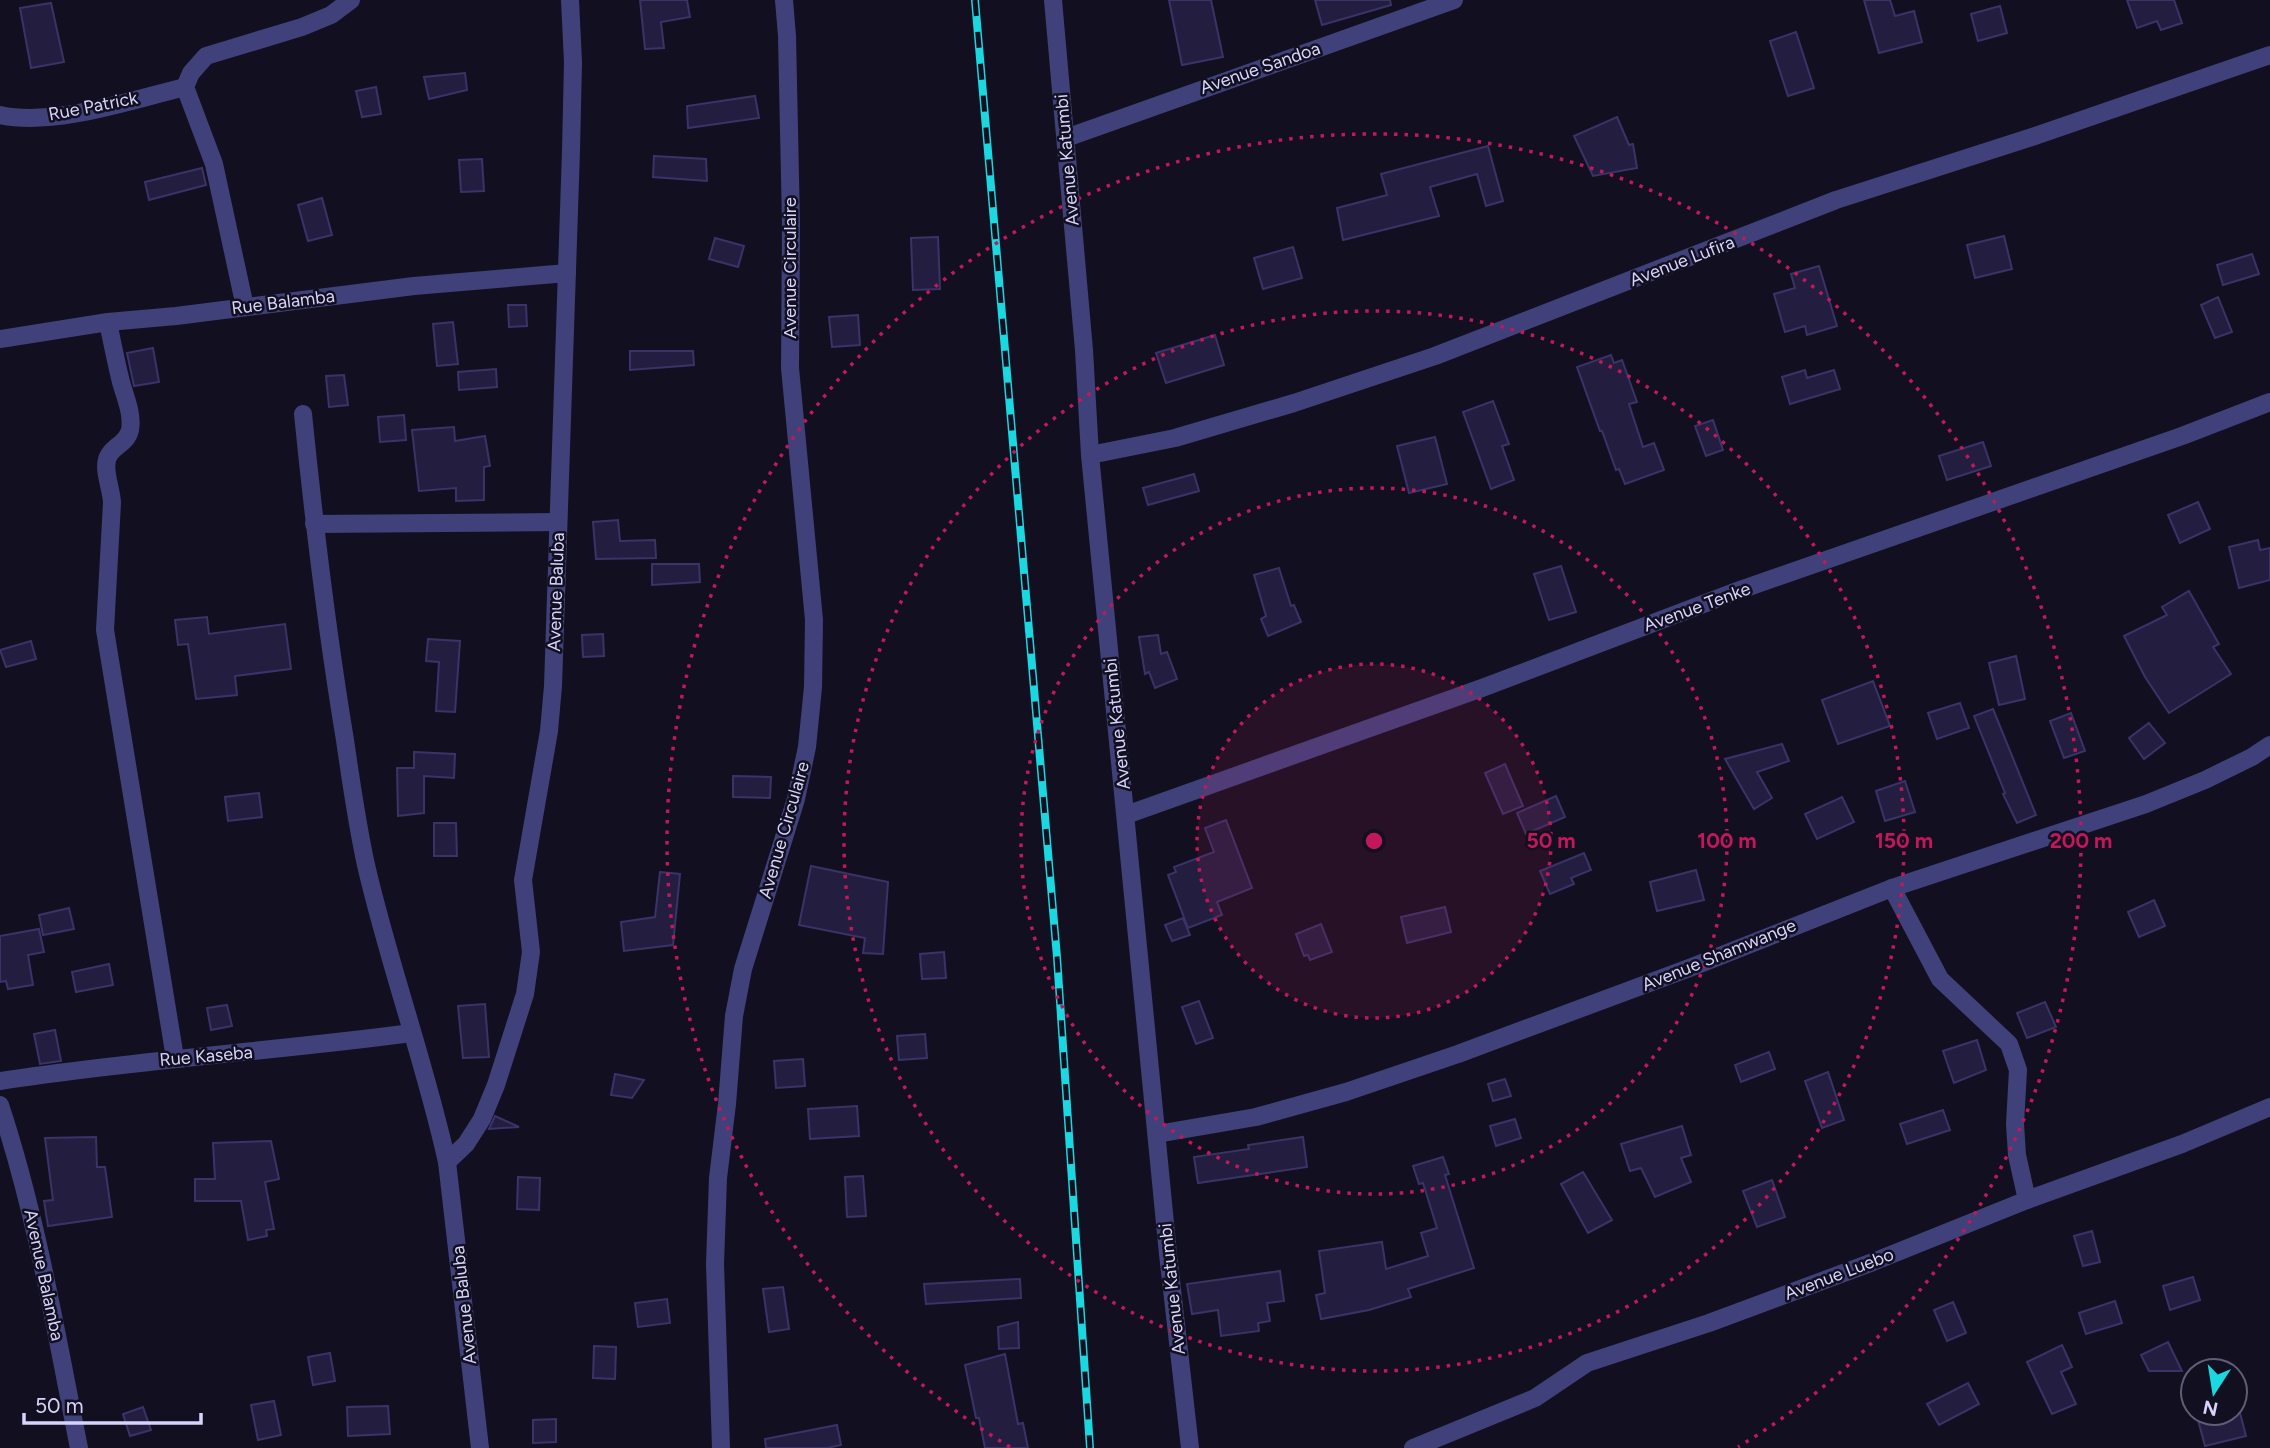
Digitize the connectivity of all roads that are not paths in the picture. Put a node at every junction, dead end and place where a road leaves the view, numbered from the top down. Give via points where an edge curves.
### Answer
1 (351, 0) edge
2 (570, 0) edge
3 (783, 0) edge
4 (1054, 0) edge
5 (1454, 0) edge
6 (2270, 55) edge
7 (185, 87) junction
8 (0, 115) edge
9 (1066, 138) junction
10 (567, 273) junction
11 (244, 307) junction
12 (108, 322) junction
13 (0, 340) edge
14 (2270, 402) edge
15 (303, 414) dead end
16 (1090, 455) junction
17 (558, 522) junction
18 (314, 524) junction
19 (2270, 745) edge
20 (1126, 815) junction
21 (1892, 888) junction
22 (412, 1033) junction
23 (175, 1058) junction
24 (0, 1081) edge
25 (0, 1105) edge
26 (2270, 1107) edge
27 (1157, 1134) junction
28 (447, 1162) junction
29 (2027, 1200) junction
30 (79, 1448) edge
31 (480, 1448) edge
32 (721, 1448) edge
33 (1189, 1448) edge
34 (1413, 1448) edge

1 - 7 street via 302,27 206,56
2 - 10 street, Avenue Baluba via 573,62
3 - 32 street, Avenue Circulaire via 792,224 790,368 814,620 813,687 796,799 743,969 734,1016 718,1178 715,1264
4 - 9 street, Avenue Katumbi
5 - 9 street, Avenue Sandoa
6 - 16 street, Avenue Lufira via 1836,200 1436,356 1175,438
7 - 8 street, Rue Patrick via 83,112
7 - 11 street via 214,164
9 - 16 street, Avenue Katumbi
10 - 11 street, Rue Balamba
10 - 17 street, Avenue Baluba
11 - 12 street, Rue Balamba
12 - 13 street, Rue Balamba
12 - 23 street via 130,431 109,454 105,466 112,503 105,630
14 - 20 street, Avenue Tenke
15 - 18 street, Avenue Baluba
16 - 20 street, Avenue Katumbi
17 - 18 street
17 - 28 street, Avenue Baluba via 549,731 523,880 531,951 525,994 482,1119
18 - 22 street, Avenue Baluba via 366,864
19 - 21 street, Avenue Shamwange via 2205,780 2146,804
20 - 27 street, Avenue Katumbi
21 - 27 street, Avenue Shamwange via 1484,1045 1346,1092 1256,1117
21 - 29 street via 1940,979 2009,1044 2018,1070 2017,1155
22 - 23 street, Rue Kaseba
22 - 28 street, Avenue Baluba
23 - 24 street, Rue Kaseba
25 - 30 street, Avenue Balamba via 18,1158 44,1268
26 - 29 street, Avenue Luebo
27 - 33 street, Avenue Katumbi
28 - 31 street, Avenue Baluba
29 - 34 street, Avenue Luebo via 1709,1323 1587,1363 1535,1398

